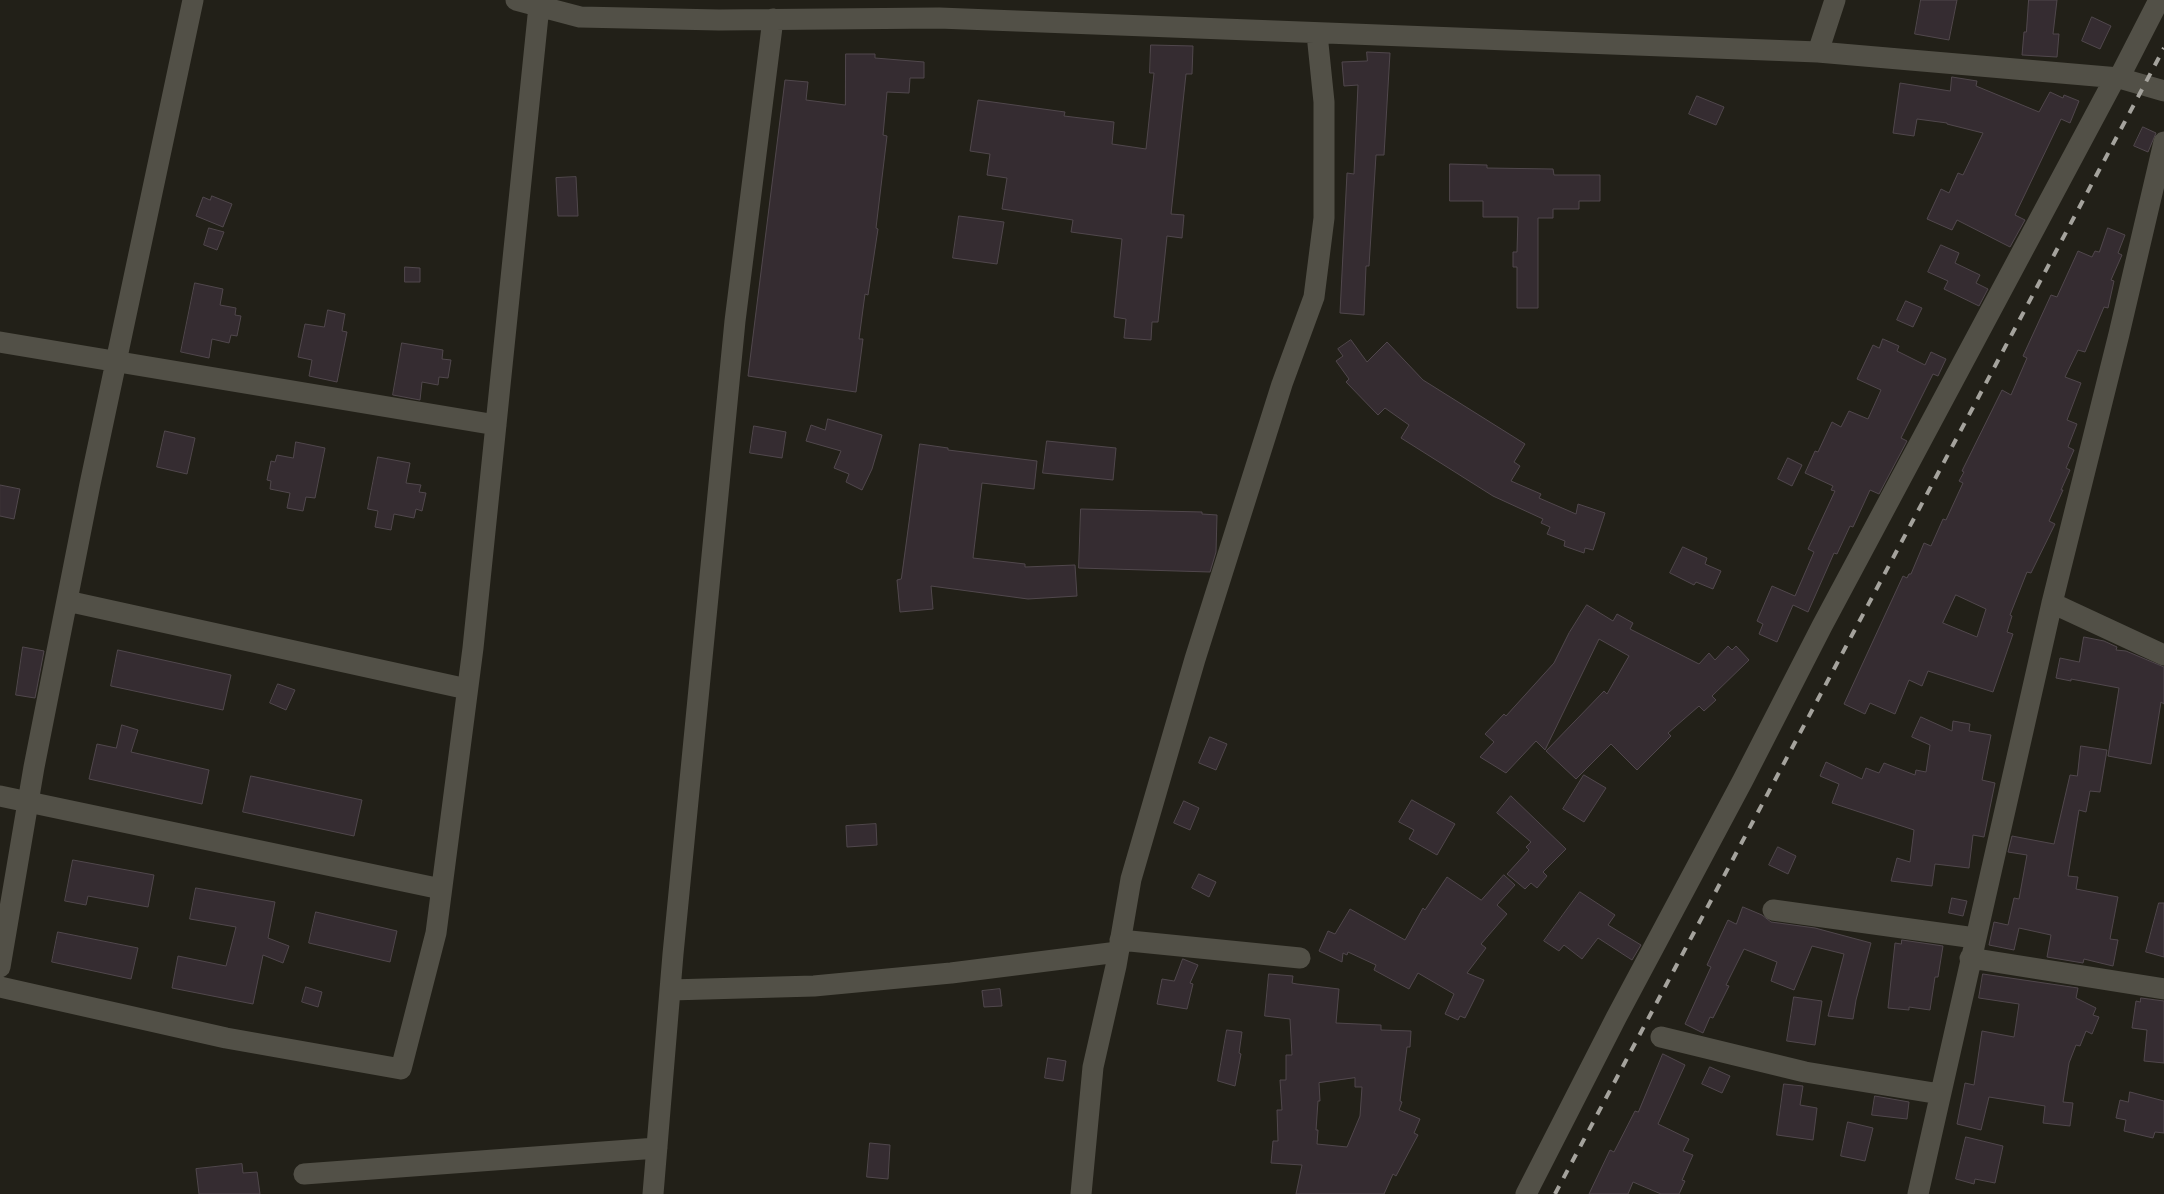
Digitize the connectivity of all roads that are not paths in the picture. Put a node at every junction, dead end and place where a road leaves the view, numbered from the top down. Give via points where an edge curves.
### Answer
1 (193, 0) edge
2 (516, 0) edge
3 (1835, 0) edge
4 (2159, 0) edge
5 (539, 6) junction
6 (577, 8) edge
7 (940, 9) edge
8 (774, 19) junction
9 (1317, 34) junction
10 (1818, 52) junction
11 (2117, 78) junction
12 (2164, 90) edge
13 (2164, 142) edge
14 (0, 342) edge
15 (117, 361) junction
16 (496, 425) junction
17 (67, 601) junction
18 (2052, 602) junction
19 (2164, 655) edge
20 (467, 689) junction
21 (0, 796) edge
22 (28, 803) junction
23 (441, 889) junction
24 (1773, 910) dead end
25 (1119, 946) junction
26 (1972, 948) junction
27 (1300, 958) dead end
28 (0, 966) edge
29 (0, 987) edge
30 (2164, 989) edge
31 (670, 990) junction
32 (1661, 1037) dead end
33 (1940, 1094) junction
34 (657, 1148) junction
35 (304, 1174) dead end
36 (653, 1194) edge
37 (1082, 1194) edge
38 (1526, 1194) edge
39 (1918, 1194) edge

1 - 15 street
2 - 5 street
3 - 10 street
4 - 11 street
5 - 6 street
5 - 16 street
6 - 8 street
7 - 8 street
7 - 9 street
8 - 31 street via 735,320
9 - 10 street
9 - 25 street via 1324,102 1324,218 1314,296 1282,384 1195,659 1131,879
10 - 11 street
11 - 12 street
11 - 38 street via 1822,626
13 - 18 street
14 - 15 street
15 - 16 street
15 - 17 street
16 - 20 street
17 - 20 street
17 - 22 street
18 - 19 street
18 - 26 street
20 - 23 street
21 - 22 street
22 - 23 street
22 - 28 street
23 - 29 street via 436,933 401,1070 226,1038
24 - 26 street
25 - 27 street
25 - 31 street via 951,973 814,986
25 - 37 street via 1093,1066
26 - 30 street
26 - 33 street
31 - 34 street
32 - 33 street via 1805,1072
33 - 39 street
34 - 35 street
34 - 36 street

